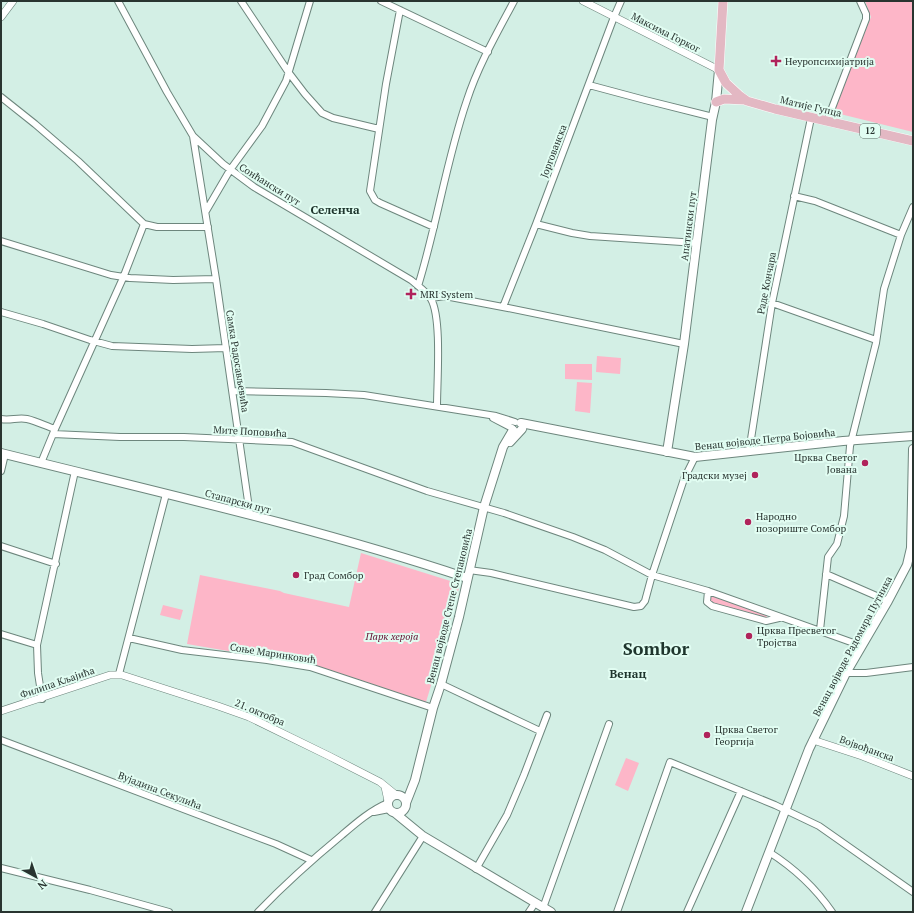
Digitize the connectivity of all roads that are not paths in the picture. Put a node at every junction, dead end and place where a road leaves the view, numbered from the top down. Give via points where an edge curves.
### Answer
1 (13, 1) edge
2 (118, 1) edge
3 (241, 1) edge
4 (310, 1) edge
5 (381, 1) edge
6 (514, 1) edge
7 (583, 1) edge
8 (621, 1) edge
9 (723, 1) edge
10 (860, 1) edge
11 (400, 10) junction
12 (1, 17) edge
13 (614, 17) junction
14 (488, 52) junction
15 (719, 70) junction
16 (289, 73) junction
17 (589, 84) junction
18 (1, 97) edge
19 (747, 101) junction
20 (716, 102) junction
21 (713, 117) junction
22 (810, 118) junction
23 (826, 121) junction
24 (379, 128) junction
25 (193, 136) junction
26 (913, 141) edge
27 (230, 170) junction
28 (794, 196) junction
29 (913, 207) edge
30 (206, 211) junction
31 (144, 224) junction
32 (536, 224) junction
33 (208, 226) junction
34 (434, 227) junction
35 (901, 235) junction
36 (1, 241) edge
37 (697, 243) junction
38 (123, 278) junction
39 (216, 279) junction
40 (418, 286) junction
41 (430, 298) junction
42 (772, 303) junction
43 (502, 307) junction
44 (1, 312) edge
45 (876, 340) junction
46 (95, 342) junction
47 (684, 344) junction
48 (226, 348) junction
49 (233, 391) junction
50 (437, 406) junction
51 (1, 419) edge
52 (517, 427) junction
53 (54, 432) junction
54 (913, 436) edge
55 (240, 441) junction
56 (852, 441) junction
57 (913, 449) edge
58 (667, 452) junction
59 (749, 452) junction
60 (3, 454) edge
61 (695, 458) junction
62 (41, 463) junction
63 (1, 471) edge
64 (76, 472) junction
65 (166, 494) junction
66 (484, 507) junction
67 (250, 515) junction
68 (1, 546) edge
69 (56, 564) junction
70 (910, 564) edge
71 (468, 574) junction
72 (826, 574) junction
73 (652, 575) junction
74 (708, 591) junction
75 (888, 601) junction
76 (779, 618) junction
77 (820, 630) junction
78 (1, 634) edge
79 (129, 638) junction
80 (37, 645) junction
81 (862, 646) junction
82 (913, 668) edge
83 (119, 674) junction
84 (846, 674) junction
85 (441, 684) junction
86 (42, 699) junction
87 (433, 708) junction
88 (1, 711) edge
89 (547, 715) dead end
90 (609, 724) dead end
91 (540, 731) junction
92 (1, 740) edge
93 (813, 740) junction
94 (913, 776) edge
95 (385, 786) junction
96 (412, 789) junction
97 (741, 791) junction
98 (397, 795) junction
99 (405, 805) junction
100 (390, 806) junction
101 (785, 810) junction
102 (411, 827) junction
103 (423, 836) junction
104 (768, 852) junction
105 (311, 860) junction
106 (1, 868) edge
107 (476, 869) junction
108 (913, 892) edge
109 (535, 903) junction
110 (543, 908) junction
111 (169, 912) edge
112 (258, 912) edge
113 (375, 912) edge
114 (529, 912) edge
115 (551, 912) edge
116 (617, 912) edge
117 (686, 912) edge
118 (746, 912) edge
119 (832, 912) edge

1 - 12 street
2 - 25 street, Сонћански пут via 166,92
3 - 16 street
4 - 16 street
5 - 11 street
6 - 14 street
7 - 13 street, Максима Горког
8 - 13 street, Јоргованска
9 - 15 main road, Апатински пут
10 - 23 street via 866,19
11 - 14 street
11 - 24 street
13 - 15 street, Максима Горког
13 - 17 street, Јоргованска
14 - 34 street via 467,100
15 - 19 main road, Матије Гупца / 12 via 726,83
15 - 20 main road, Апатински пут
16 - 24 street via 322,113
16 - 27 street via 262,126
17 - 21 street
17 - 32 street, Јоргованска
18 - 31 street via 78,161
19 - 20 main road via 724,99
19 - 22 main road, Матије Гупца / 12
20 - 21 main road, Апатински пут
21 - 37 main road, Апатински пут
22 - 23 main road, Матије Гупца / 12
22 - 28 street, Раде Кончара
23 - 26 main road, Матије Гупца / 12
24 - 34 street via 370,192 372,196 380,203
25 - 27 street, Сонћански пут
25 - 30 street, Самка Радосављевића
27 - 30 street
27 - 40 street, Сонћански пут
28 - 35 street via 815,201
28 - 42 street, Раде Кончара
29 - 35 street
30 - 33 street, Самка Радосављевића
31 - 33 street via 157,227
31 - 38 street
32 - 37 street via 596,237
32 - 43 street, Јоргованска
33 - 39 street, Самка Радосављевића
34 - 40 street
35 - 45 street via 884,289
36 - 38 street
37 - 47 main road, Апатински пут
38 - 39 street
38 - 46 street
39 - 48 street, Самка Радосављевића
40 - 41 street, Сонћански пут
41 - 43 street via 445,296
41 - 50 street via 435,308 438,335
42 - 45 street
42 - 59 street, Раде Кончара
43 - 47 street
44 - 46 street
45 - 56 street
46 - 48 street via 124,347
46 - 53 street
47 - 58 main road, Апатински пут
48 - 49 street, Самка Радосављевића
49 - 50 street via 356,395
49 - 55 street, Самка Радосављевића
50 - 52 street via 491,416
51 - 53 street, Мите Поповића via 26,419
52 - 58 main road, Венац војводе Петра Бојовића via 544,431 550,429
52 - 66 main road, Венац војводе Степе Степановића via 506,449 502,451
53 - 55 street, Мите Поповића via 120,438 184,437
53 - 62 street
54 - 56 main road, Венац војводе Петра Бојовића
55 - 66 street, Мите Поповића via 292,442 420,489
55 - 67 street, Самка Радосављевића
56 - 59 main road, Венац војводе Петра Бојовића
56 - 72 street via 844,516 837,544 828,557
57 - 70 main road, Венац војводе Радомира Путника
58 - 61 main road, Венац војводе Петра Бојовића
59 - 61 main road, Венац војводе Петра Бојовића
60 - 62 main road, Стапарски пут
60 - 63 street
61 - 73 street via 684,479
62 - 64 main road, Стапарски пут
64 - 65 main road, Стапарски пут
64 - 69 street
65 - 67 main road, Стапарски пут
65 - 79 street
66 - 71 main road, Венац војводе Степе Степановића
66 - 73 street, Мите Поповића via 573,536
67 - 71 main road, Стапарски пут
68 - 69 street
69 - 80 street
70 - 75 main road, Венац војводе Радомира Путника
71 - 73 street via 491,573 634,607 641,606 645,601
71 - 85 main road, Венац војводе Степе Степановића
72 - 75 street
72 - 77 street
73 - 74 street, Мите Поповића
74 - 76 street, Мите Поповића
74 - 76 street via 707,602 712,606 766,621
75 - 81 main road, Венац војводе Радомира Путника
76 - 77 street, Мите Поповића
77 - 81 street, Мите Поповића
78 - 80 street
79 - 83 street
79 - 87 street, Соње Маринковић via 182,650 310,667
80 - 86 street
81 - 84 main road, Венац војводе Радомира Путника
82 - 84 street
83 - 86 street, Филипа Кљајића
83 - 95 street, 21. октобра via 249,717
84 - 93 main road, Венац војводе Радомира Путника
85 - 87 main road, Венац војводе Степе Степановића
85 - 91 street
86 - 88 street, Филипа Кљајића
87 - 96 main road, Венац војводе Степе Степановића
89 - 91 street
90 - 110 street
91 - 107 street via 507,815
92 - 105 street, Вујадина Секулића via 276,844
93 - 94 street, Војвођанска
93 - 101 main road, Венац војводе Радомира Путника
95 - 98 street, 21. октобра
95 - 100 street
96 - 98 main road
96 - 99 main road, Венац војводе Степе Степановића
97 - 101 street
97 - 116 street via 670,762
97 - 117 street
98 - 99 main road via 403,798
98 - 100 main road via 391,797
99 - 100 main road via 400,812
99 - 102 main road
100 - 102 main road
100 - 105 street via 372,812
101 - 104 main road, Венац војводе Радомира Путника
101 - 108 street via 819,826
102 - 103 main road
103 - 107 main road
103 - 113 street
104 - 118 main road, Венац војводе Радомира Путника
104 - 119 street via 802,876
105 - 112 street
106 - 111 street
107 - 109 main road
109 - 110 main road
109 - 114 street
110 - 115 main road

